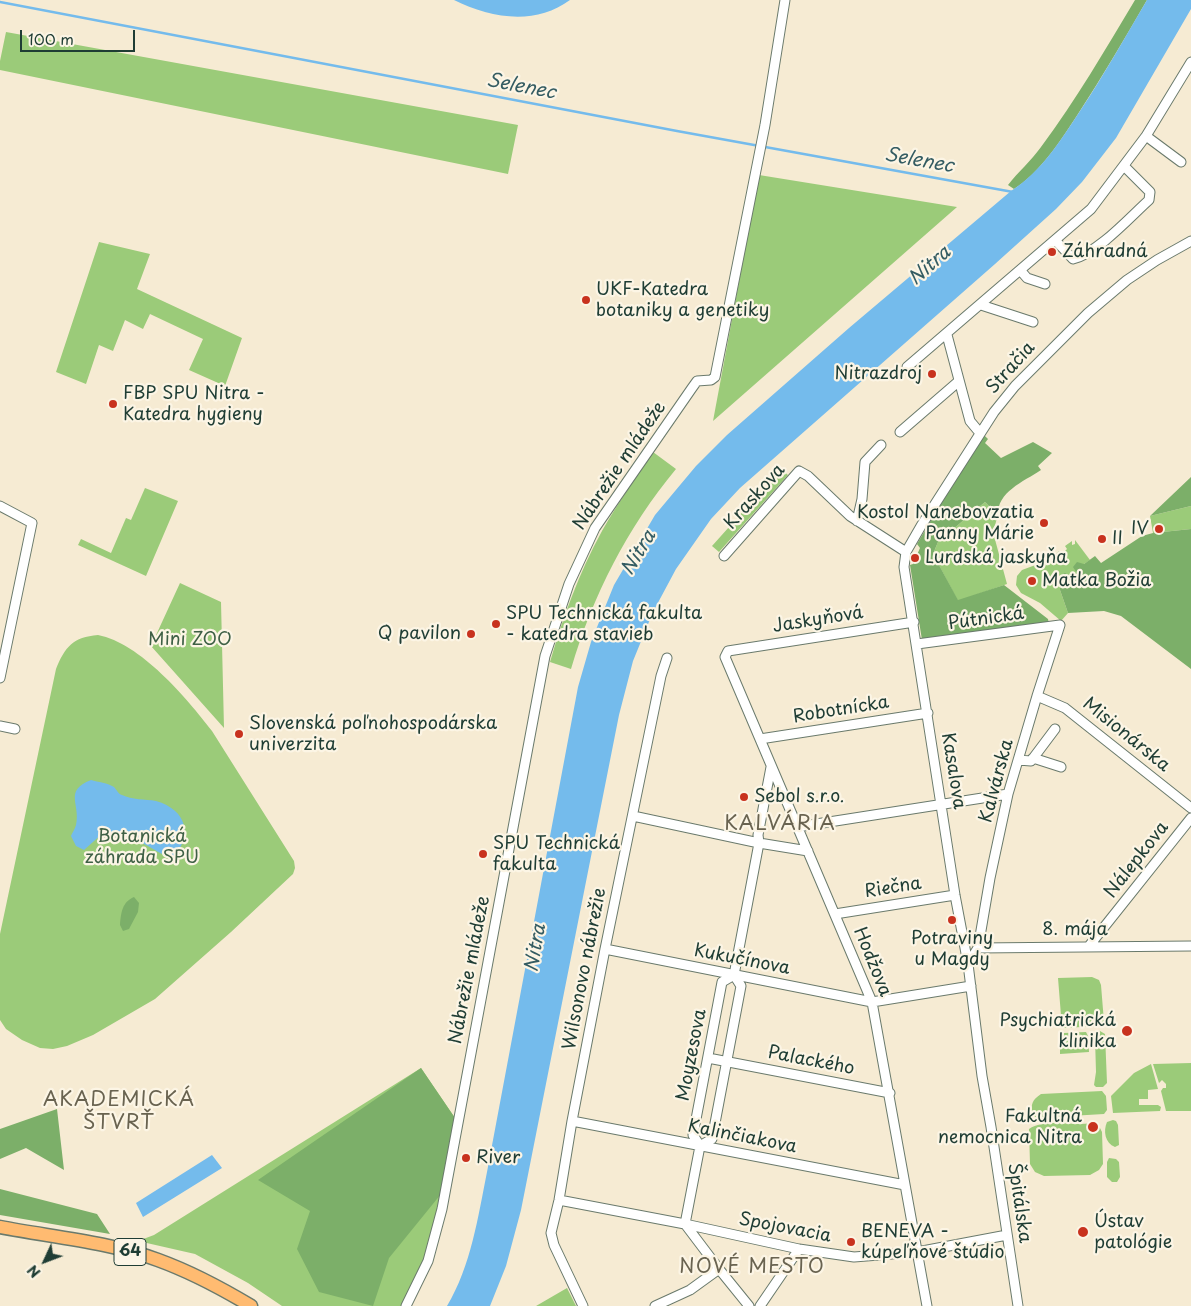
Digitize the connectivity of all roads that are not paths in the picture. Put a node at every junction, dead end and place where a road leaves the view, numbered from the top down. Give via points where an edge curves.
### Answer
1 (785, 0) edge
2 (1191, 62) edge
3 (1146, 136) junction
4 (1181, 162) dead end
5 (1124, 166) junction
6 (1056, 241) junction
7 (1191, 241) edge
8 (1021, 271) junction
9 (1045, 284) dead end
10 (981, 305) junction
11 (1032, 322) dead end
12 (947, 335) junction
13 (907, 367) dead end
14 (959, 380) junction
15 (900, 432) dead end
16 (980, 433) junction
17 (881, 445) dead end
18 (0, 506) edge
19 (857, 521) junction
20 (724, 556) dead end
21 (906, 557) junction
22 (914, 622) junction
23 (1060, 625) joint
24 (917, 644) junction
25 (728, 651) joint
26 (666, 658) dead end
27 (0, 678) edge
28 (1037, 696) junction
29 (928, 713) junction
30 (0, 726) edge
31 (1055, 729) dead end
32 (15, 730) dead end
33 (760, 739) junction
34 (1033, 758) junction
35 (1018, 760) junction
36 (1061, 766) dead end
37 (772, 767) junction
38 (1008, 794) junction
39 (942, 804) junction
40 (1191, 808) edge
41 (633, 816) junction
42 (1191, 818) edge
43 (797, 827) junction
44 (759, 843) junction
45 (808, 851) junction
46 (955, 895) junction
47 (835, 914) junction
48 (1090, 946) junction
49 (1191, 946) edge
50 (978, 948) junction
51 (605, 949) junction
52 (968, 964) junction
53 (734, 975) junction
54 (971, 986) junction
55 (872, 1002) junction
56 (708, 1058) junction
57 (727, 1061) junction
58 (890, 1093) junction
59 (572, 1121) junction
60 (700, 1146) junction
61 (906, 1185) junction
62 (558, 1200) junction
63 (686, 1224) junction
64 (0, 1227) edge
65 (1007, 1235) junction
66 (0, 1236) edge
67 (799, 1249) junction
68 (917, 1252) junction
69 (719, 1269) junction
70 (233, 1306) edge
71 (251, 1306) edge
72 (406, 1306) edge
73 (583, 1306) edge
74 (655, 1306) edge
75 (749, 1306) edge
76 (760, 1306) edge
77 (927, 1306) edge
78 (1018, 1306) edge

1 - 72 street, Nábrežie mládeže via 765,125 715,377 697,381 595,528 569,584 545,656 442,1209 428,1261
2 - 3 street
3 - 4 street
3 - 5 street
5 - 6 street via 1091,209
5 - 6 street via 1150,192 1149,200 1082,257 1073,260
6 - 8 street
7 - 16 street, Stračia via 1127,280 1088,313 1015,386
8 - 9 street via 1027,278
8 - 10 street
10 - 11 street
10 - 12 street
12 - 13 street
12 - 14 street
14 - 15 street
14 - 16 street via 970,421
16 - 21 street, Stračia via 921,526
17 - 19 street via 865,462
18 - 27 street via 32,523
19 - 20 street, Kraskova via 808,476 798,472
19 - 21 street, Kraskova
21 - 22 street, Kasalova via 904,567
22 - 24 street, Kasalova
22 - 25 street, Jaskyňová
23 - 24 street, Pútnická
23 - 28 street, Kalvárska
24 - 29 street, Kasalova
25 - 33 street, Hodžova via 725,657
26 - 41 street, Wilsonovo nábrežie
28 - 35 street, Kalvárska
28 - 40 street, Misionárska via 1066,708
29 - 33 street, Robotnícka
29 - 39 street, Kasalova
30 - 32 street
31 - 34 street
33 - 37 street, Hodžova
34 - 35 street via 1031,761
34 - 36 street
35 - 38 street, Kalvárska
37 - 43 street, Hodžova
37 - 44 street, Moyzesova
38 - 39 street
38 - 50 street, Kalvárska
39 - 43 street
39 - 46 street, Kasalova
41 - 44 street
41 - 51 street, Wilsonovo nábrežie
42 - 48 street, Nálepkova
43 - 45 street, Hodžova
44 - 45 street
44 - 53 street, Moyzesova
45 - 47 street, Hodžova
46 - 47 street, Riečna
46 - 52 street, Kasalova
47 - 55 street, Hodžova
48 - 49 street, 8. mája
48 - 50 street, 8. mája
50 - 52 street
51 - 53 street, Kukučínova
51 - 59 street, Wilsonovo nábrežie
52 - 54 street, Kasalova
53 - 55 street, Kukučínova
53 - 56 street, Moyzesova via 722,982
53 - 57 street, Moyzesova via 741,986
54 - 55 street
54 - 65 street, Špitálska
55 - 58 street, Hodžova
56 - 57 street, Palackého
56 - 60 street, Moyzesova via 693,1135
57 - 58 street, Palackého
57 - 60 street, Moyzesova via 712,1139
58 - 61 street, Hodžova
59 - 60 street, Kalinčiakova
59 - 62 street, Wilsonovo nábrežie
60 - 61 street, Kalinčiakova
60 - 63 street, Moyzesova
61 - 68 street, Hodžova
62 - 63 street, Spojovacia
62 - 73 street, Wilsonovo nábrežie via 550,1233
63 - 67 street, Spojovacia
63 - 69 street
64 - 71 main road, 64 via 157,1260
65 - 68 street, Spojovacia
65 - 78 street, Špitálska
66 - 70 main road, 64 via 147,1266 176,1276
67 - 68 street, Spojovacia via 854,1257
67 - 76 street
68 - 77 street, Hodžova
69 - 74 street via 690,1290
69 - 75 street

